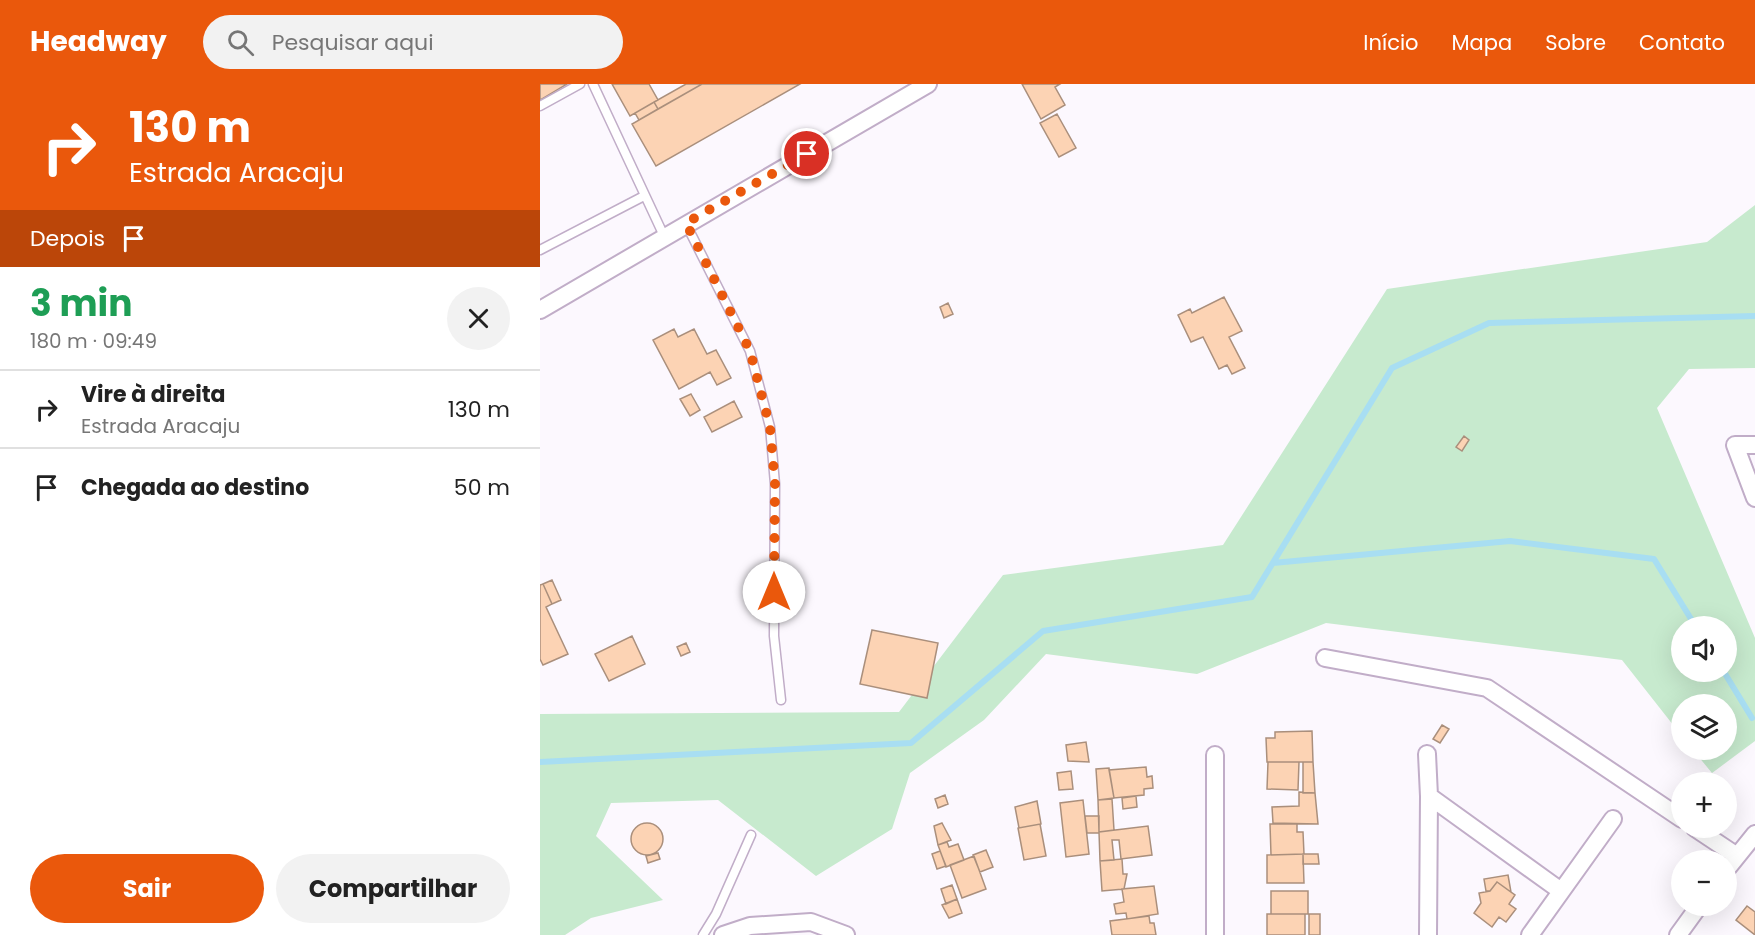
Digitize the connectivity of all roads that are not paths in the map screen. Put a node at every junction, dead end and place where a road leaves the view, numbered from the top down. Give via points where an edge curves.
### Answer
1 (580, 84) edge
2 (593, 84) edge
3 (928, 84) edge
4 (540, 106) edge
5 (645, 196) junction
6 (686, 223) junction
7 (664, 236) junction
8 (540, 250) edge
9 (540, 310) edge
10 (1755, 445) edge
11 (1755, 498) edge
12 (1325, 658) dead end
13 (781, 700) dead end
14 (1427, 754) dead end
15 (1215, 755) dead end
16 (1429, 796) junction
17 (1671, 812) edge
18 (1612, 819) dead end
19 (1755, 834) edge
20 (751, 835) dead end
21 (1706, 838) edge
22 (1718, 850) edge
23 (1737, 857) edge
24 (1561, 891) junction
25 (1692, 916) edge
26 (703, 935) edge
27 (723, 935) edge
28 (846, 935) edge
29 (1215, 935) edge
30 (1428, 935) edge
31 (1530, 935) edge
32 (1678, 935) edge

1 - 4 lane
2 - 5 lane
3 - 6 street
5 - 7 lane
5 - 8 lane
6 - 7 street
6 - 13 lane via 750,351 770,427 775,484 774,636
7 - 9 street
10 - 11 street via 1735,445
12 - 17 street via 1487,688
14 - 16 street
15 - 29 street
16 - 24 street
16 - 30 street
18 - 24 street
19 - 23 street
20 - 26 lane
21 - 22 street
24 - 31 street
25 - 32 street
27 - 28 street via 750,926 811,922

